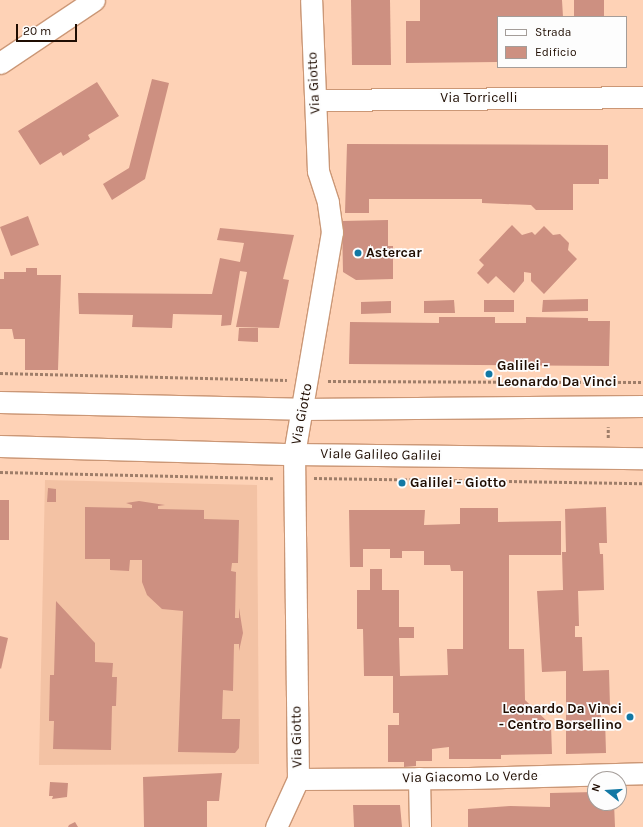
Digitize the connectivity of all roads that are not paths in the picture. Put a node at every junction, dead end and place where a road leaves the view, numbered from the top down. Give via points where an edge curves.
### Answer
1 (94, 0) edge
2 (311, 0) edge
3 (0, 63) edge
4 (643, 97) edge
5 (316, 100) junction
6 (0, 402) edge
7 (643, 406) edge
8 (301, 409) junction
9 (0, 446) edge
10 (294, 454) junction
11 (643, 458) edge
12 (643, 774) edge
13 (419, 778) junction
14 (298, 779) junction
15 (276, 827) edge
16 (420, 827) edge

1 - 3 street
2 - 5 street, Via Giotto
4 - 5 street, Via Torricelli
5 - 8 street, Via Giotto via 318,171 328,202 332,232
6 - 8 street
7 - 8 street
8 - 10 street, Via Giotto
9 - 10 street, Viale Galileo Galilei
10 - 11 street, Viale Galileo Galilei
10 - 14 street, Via Giotto
12 - 13 street, Via Giacomo Lo Verde
13 - 14 street, Via Giacomo Lo Verde
13 - 16 street
14 - 15 street, Via Giotto

